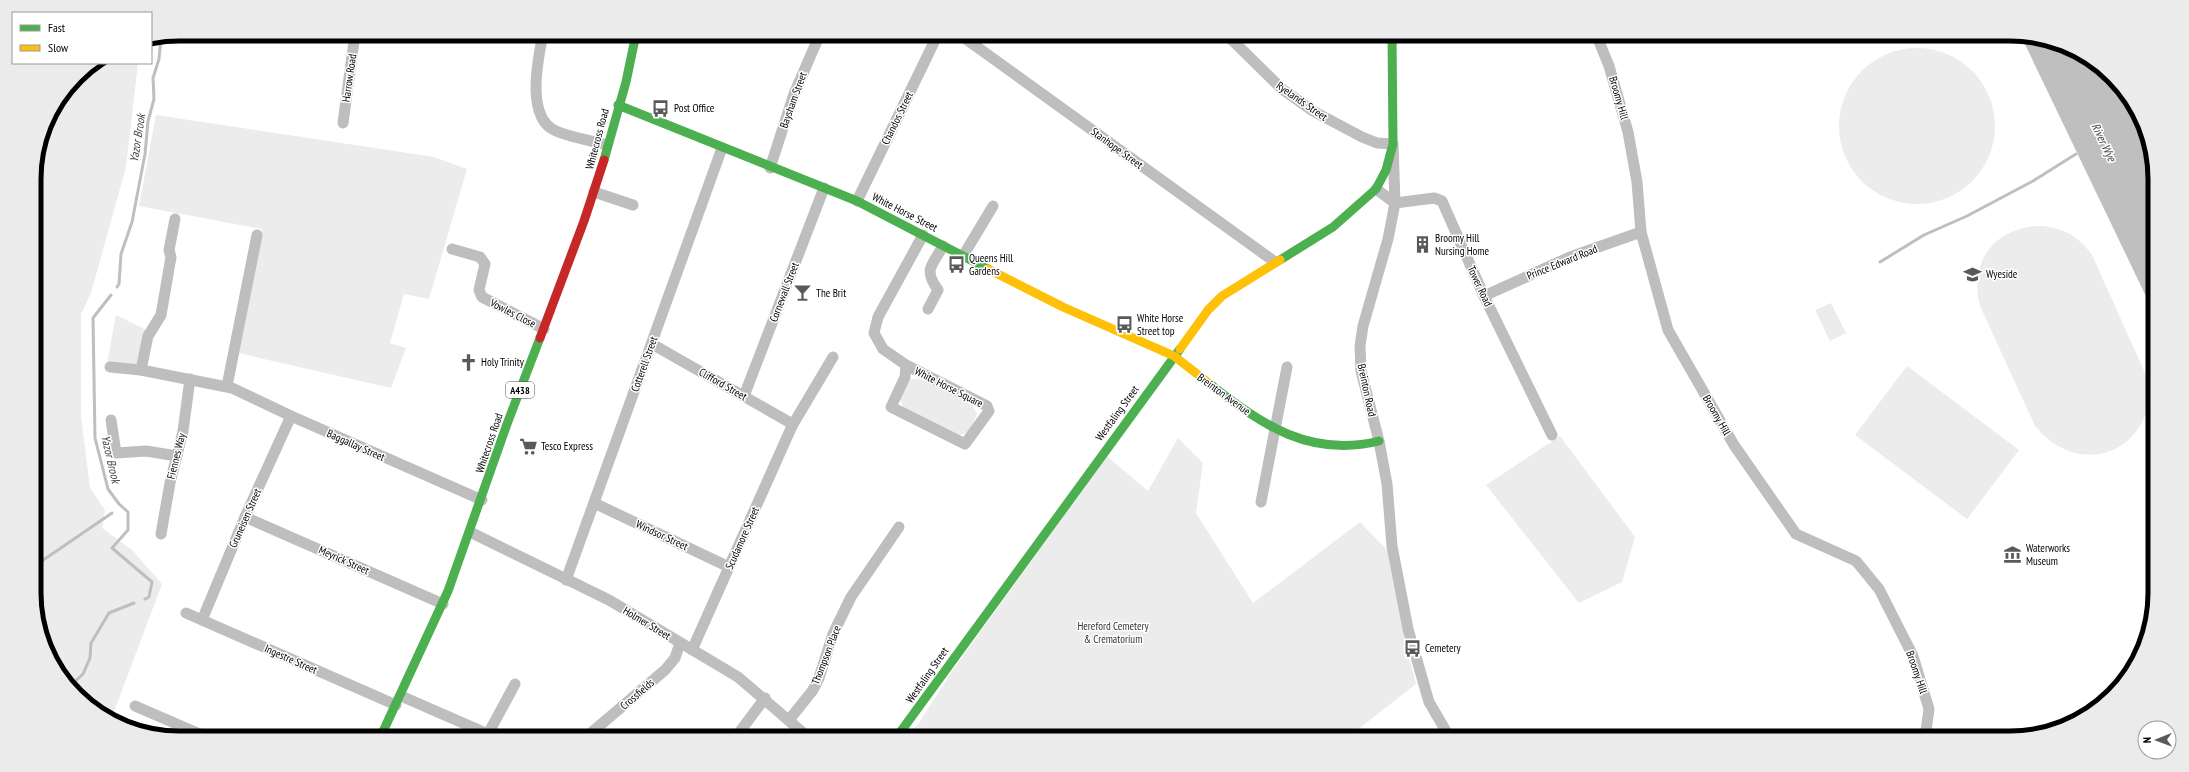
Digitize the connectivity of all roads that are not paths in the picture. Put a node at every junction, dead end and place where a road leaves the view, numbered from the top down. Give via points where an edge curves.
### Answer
1 (354, 41) edge
2 (541, 41) edge
3 (634, 41) edge
4 (817, 41) edge
5 (935, 41) edge
6 (969, 41) edge
7 (1233, 41) edge
8 (1392, 41) edge
9 (1599, 41) edge
10 (618, 105) junction
11 (343, 123) dead end
12 (1393, 144) junction
13 (607, 145) junction
14 (722, 148) junction
15 (770, 168) junction
16 (824, 188) junction
17 (1376, 189) junction
18 (594, 192) junction
19 (857, 201) junction
20 (1395, 203) junction
21 (633, 205) dead end
22 (993, 206) dead end
23 (176, 219) dead end
24 (1641, 232) junction
25 (256, 235) dead end
26 (923, 235) junction
27 (944, 246) junction
28 (452, 249) dead end
29 (963, 256) junction
30 (1275, 262) junction
31 (1484, 296) junction
32 (928, 309) dead end
33 (544, 329) junction
34 (652, 344) junction
35 (1174, 356) junction
36 (833, 357) dead end
37 (906, 365) junction
38 (110, 367) dead end
39 (1287, 367) dead end
40 (141, 370) junction
41 (190, 379) junction
42 (229, 387) junction
43 (744, 396) junction
44 (291, 416) junction
45 (111, 420) dead end
46 (792, 426) junction
47 (1275, 429) junction
48 (1552, 435) dead end
49 (1379, 441) junction
50 (177, 456) junction
51 (482, 500) junction
52 (1261, 502) dead end
53 (594, 503) junction
54 (245, 517) junction
55 (899, 527) dead end
56 (470, 532) junction
57 (161, 534) dead end
58 (729, 567) junction
59 (566, 580) junction
60 (443, 604) junction
61 (186, 613) dead end
62 (202, 620) junction
63 (680, 644) junction
64 (692, 650) junction
65 (515, 684) dead end
66 (765, 698) junction
67 (399, 701) junction
68 (134, 706) dead end
69 (789, 720) junction
70 (193, 731) edge
71 (384, 731) edge
72 (474, 731) edge
73 (490, 731) edge
74 (593, 731) edge
75 (740, 731) edge
76 (801, 731) edge
77 (901, 731) edge
78 (1446, 731) edge
79 (1927, 731) edge

1 - 11 street, Harrow Road
2 - 13 street via 535,74 543,121 555,131
3 - 10 main road, Whitecross Road / A438
4 - 15 street, Baysham Street via 794,94
5 - 19 street, Chandos Street
6 - 30 street, Stanhope Street
7 - 12 street, Ryelands Street via 1282,89 1313,112 1362,138 1377,143
8 - 12 main road, Breinton Road
9 - 24 street, Broomy Hill via 1609,66 1628,132 1637,182
10 - 13 main road, Whitecross Road / A438
10 - 14 main road, White Horse Street
12 - 17 main road, Westfaling Street via 1386,170
12 - 20 street, Breinton Road
13 - 18 main road, Whitecross Road / A438
14 - 15 main road, White Horse Street
14 - 34 street, Cotterell Street
15 - 16 main road, White Horse Street
16 - 19 main road, White Horse Street
16 - 43 street, Cornewall Street
17 - 20 street
17 - 30 main road, Westfaling Street via 1333,227
18 - 21 street
18 - 33 main road, Whitecross Road / A438
19 - 26 main road, White Horse Street
20 - 31 street, Tower Road via 1434,198 1442,201
20 - 49 street, Breinton Road via 1360,346 1361,371
22 - 29 street
23 - 40 street via 169,250 171,258 161,315 148,336
24 - 31 street, Prince Edward Road via 1570,258
24 - 79 street, Broomy Hill via 1668,330 1734,445 1796,534 1856,561 1879,589 1913,656 1929,709
25 - 42 street
26 - 27 main road, White Horse Street
26 - 37 street, White Horse Square via 878,317 874,333 883,349
27 - 29 main road, White Horse Street
27 - 32 street via 929,271 929,278 938,290
28 - 33 street, Vowles Close via 480,257 485,264 479,290 482,297
29 - 35 main road, White Horse Street via 1063,306
30 - 35 main road, Westfaling Street via 1222,296 1208,310
31 - 48 street, Tower Road
33 - 51 main road, Whitecross Road / A438
34 - 43 street, Clifford Street
34 - 53 street, Cotterell Street
35 - 47 main road, Breinton Avenue via 1223,395
35 - 77 main road, Westfaling Street
36 - 46 street, Scudamore Street
37 - 37 street, White Horse Square via 988,408 989,411 965,444 891,407 905,377
38 - 40 street, Baggallay Street
39 - 47 street
40 - 41 street, Baggallay Street
41 - 42 street, Baggallay Street
41 - 50 street, Fiennes Way
42 - 44 street, Baggallay Street
43 - 46 street, Clifford Street
44 - 51 street, Baggallay Street
44 - 54 street, Gruneisen Street
45 - 50 street via 116,453 146,452
46 - 58 street, Scudamore Street
47 - 49 main road, Breinton Avenue via 1296,439 1324,445 1359,446
47 - 52 street
49 - 78 street, Breinton Road via 1387,484 1392,546 1408,629 1429,702
50 - 57 street, Fiennes Way
51 - 56 main road, Whitecross Road / A438
53 - 58 street, Windsor Street
53 - 59 street, Cotterell Street
54 - 60 street, Meyrick Street
54 - 62 street, Gruneisen Street
55 - 69 street, Thompson Place via 851,597 832,634 813,690
56 - 59 street, Holmer Street
56 - 60 main road, Whitecross Road / A438
58 - 64 street, Scudamore Street
59 - 63 street, Holmer Street via 609,600
60 - 67 main road, Whitecross Road / A438
61 - 62 street, Ingestre Street
62 - 67 street, Ingestre Street
63 - 64 street, Holmer Street
63 - 74 street, Crossfields via 675,658 665,670
64 - 66 street, Holmer Street via 738,677
65 - 73 street
66 - 69 street, Holmer Street
66 - 75 street
67 - 71 main road, Whitecross Road / A438
67 - 72 street, Ingestre Street
68 - 70 street
69 - 76 street, Holmer Street

